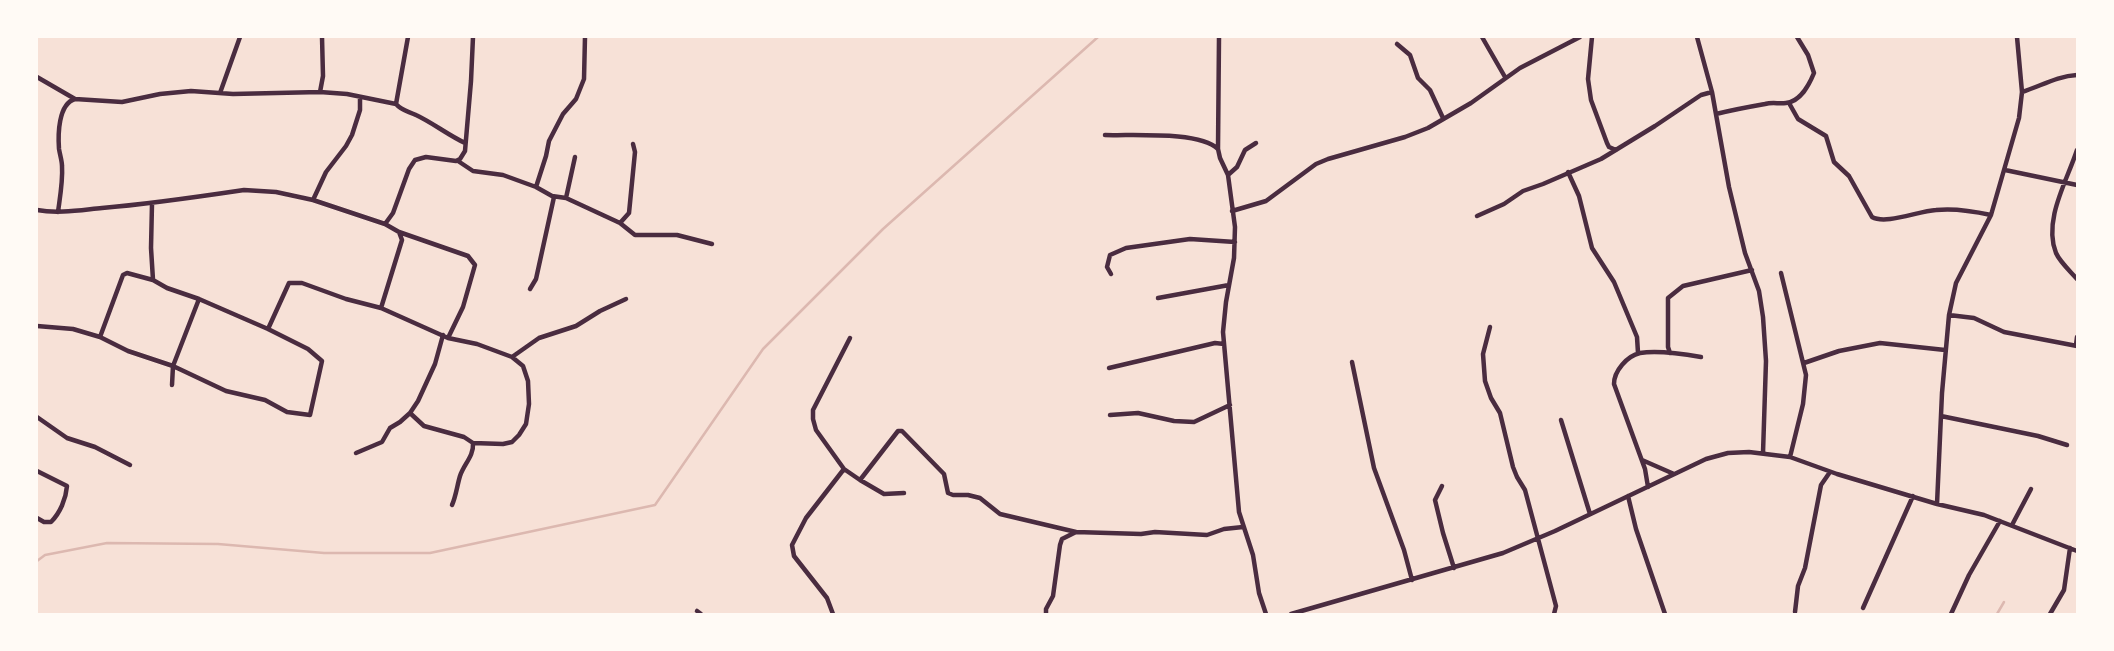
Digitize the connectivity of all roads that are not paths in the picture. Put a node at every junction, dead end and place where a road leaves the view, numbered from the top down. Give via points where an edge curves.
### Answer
1 (240, 37) edge
2 (322, 37) edge
3 (408, 37) edge
4 (473, 37) edge
5 (585, 37) edge
6 (1219, 37) edge
7 (1482, 37) edge
8 (1580, 37) edge
9 (1592, 37) edge
10 (1697, 37) edge
11 (1797, 37) edge
12 (2017, 37) edge
13 (1397, 44) dead end
14 (2077, 75) edge
15 (37, 77) edge
16 (1505, 77) junction
17 (320, 92) junction
18 (1712, 92) junction
19 (2022, 92) junction
20 (220, 93) junction
21 (360, 98) junction
22 (75, 99) junction
23 (1789, 103) junction
24 (397, 104) junction
25 (1716, 114) junction
26 (1443, 118) junction
27 (1105, 135) dead end
28 (465, 143) junction
29 (1256, 143) dead end
30 (633, 144) dead end
31 (1218, 149) junction
32 (1617, 150) junction
33 (2077, 150) edge
34 (575, 157) dead end
35 (457, 160) junction
36 (2005, 170) junction
37 (1567, 172) junction
38 (1228, 175) junction
39 (2066, 182) junction
40 (2077, 185) edge
41 (536, 187) junction
42 (554, 197) junction
43 (566, 198) junction
44 (313, 200) junction
45 (152, 204) junction
46 (37, 209) edge
47 (1231, 211) junction
48 (58, 212) junction
49 (1990, 215) junction
50 (1477, 216) dead end
51 (621, 223) junction
52 (385, 224) junction
53 (399, 232) junction
54 (1235, 242) junction
55 (712, 244) dead end
56 (1752, 271) junction
57 (1781, 273) dead end
58 (1111, 274) dead end
59 (2077, 279) edge
60 (153, 280) junction
61 (1229, 285) junction
62 (530, 289) dead end
63 (1158, 298) dead end
64 (199, 299) junction
65 (626, 299) dead end
66 (381, 308) junction
67 (1949, 315) junction
68 (37, 326) edge
69 (1490, 327) dead end
70 (268, 329) junction
71 (446, 336) junction
72 (100, 337) junction
73 (2077, 337) edge
74 (850, 338) dead end
75 (1224, 344) junction
76 (2077, 345) edge
77 (1945, 350) junction
78 (1638, 353) junction
79 (1670, 353) junction
80 (512, 357) junction
81 (1701, 357) dead end
82 (1352, 362) dead end
83 (1804, 363) junction
84 (173, 366) junction
85 (1109, 368) dead end
86 (172, 385) dead end
87 (1230, 405) junction
88 (410, 413) junction
89 (1110, 415) dead end
90 (37, 416) edge
91 (1941, 416) junction
92 (1561, 420) dead end
93 (474, 443) junction
94 (2067, 445) dead end
95 (356, 453) dead end
96 (1763, 453) junction
97 (1790, 457) junction
98 (1641, 460) junction
99 (130, 465) dead end
100 (844, 469) junction
101 (37, 471) edge
102 (1830, 472) junction
103 (1674, 474) junction
104 (860, 480) junction
105 (1442, 486) dead end
106 (1648, 487) junction
107 (2031, 489) dead end
108 (904, 493) dead end
109 (1628, 496) junction
110 (1913, 496) junction
111 (1937, 504) junction
112 (452, 505) dead end
113 (1590, 514) junction
114 (37, 519) edge
115 (2000, 521) junction
116 (2012, 525) junction
117 (1243, 527) junction
118 (1076, 532) junction
119 (1537, 539) junction
120 (2070, 548) junction
121 (2077, 551) edge
122 (1454, 568) junction
123 (1412, 580) junction
124 (1863, 608) dead end
125 (1795, 612) dead end
126 (832, 614) edge
127 (1045, 614) edge
128 (1266, 614) edge
129 (1291, 614) edge
130 (1553, 614) edge
131 (1665, 614) edge
132 (1951, 614) edge
133 (2050, 614) edge

1 - 20 street
2 - 17 street
3 - 24 street
4 - 28 street
5 - 41 street via 584,79 548,141
6 - 31 street
7 - 16 street
8 - 16 street
9 - 32 street via 1591,100 1606,143
10 - 18 street
11 - 23 street via 1814,73 1802,95
12 - 19 street
13 - 26 street via 1410,55 1418,78 1430,90
14 - 19 street
15 - 22 street
16 - 26 street
17 - 20 street
17 - 21 street
18 - 25 street
18 - 32 street
19 - 36 street via 2020,118
20 - 22 street via 169,93 122,102
21 - 24 street
21 - 44 street via 352,135
22 - 48 street via 64,107 60,126
23 - 25 street
23 - 49 street via 1798,119 1826,136 1834,162 1849,176 1877,220 1940,209
24 - 28 street
25 - 56 street via 1729,187
26 - 47 street via 1405,137 1316,164 1266,201
27 - 31 street via 1188,137
28 - 35 street
29 - 38 street via 1245,150
30 - 51 street via 629,213
31 - 38 street
32 - 37 street
33 - 39 street
34 - 43 street
35 - 41 street via 473,171 503,175
35 - 52 street via 415,160
36 - 39 street
36 - 49 street
37 - 50 street
37 - 78 street via 1579,196 1592,248 1614,282 1637,337
38 - 47 street
39 - 40 street
39 - 59 street via 2056,206 2053,240 2057,254
41 - 42 street
42 - 43 street
42 - 62 street
43 - 51 street
44 - 45 street via 244,190
44 - 52 street
45 - 48 street
45 - 60 street
46 - 48 street
47 - 54 street
49 - 67 street via 1956,283
51 - 55 street via 635,235 677,235
52 - 53 street
53 - 66 street via 402,240
53 - 71 street via 468,256 475,265 463,307
54 - 58 street via 1190,239 1126,248 1110,255 1107,267
54 - 61 street
56 - 79 street via 1683,286 1668,298
56 - 96 street via 1759,291 1766,361
57 - 83 street
60 - 64 street
60 - 72 street via 123,275
61 - 63 street
61 - 75 street
64 - 70 street
64 - 84 street
65 - 80 street via 576,326 539,338
66 - 70 street via 302,282 289,284
66 - 71 street
67 - 76 street via 1974,318 2004,332
67 - 77 street
68 - 72 street
69 - 119 street via 1483,354 1485,381 1500,413
70 - 84 street via 309,349 322,361 310,415 226,391
71 - 80 street
71 - 88 street
72 - 84 street
73 - 76 street
74 - 100 street via 813,410 816,430
75 - 85 street
75 - 87 street
77 - 83 street via 1880,343
77 - 91 street
78 - 79 street
78 - 98 street via 1617,369 1614,384
79 - 81 street
80 - 93 street via 523,366 528,381 526,424 512,442
82 - 123 street via 1374,468
83 - 97 street via 1803,404
84 - 86 street
87 - 89 street via 1194,422 1138,413
87 - 117 street
88 - 93 street via 424,426
88 - 95 street via 390,428 382,442
90 - 99 street via 67,438
91 - 94 street
91 - 111 street
92 - 113 street
93 - 112 street
96 - 97 street
96 - 103 street via 1728,453
97 - 102 street
98 - 103 street
98 - 106 street
100 - 104 street
100 - 126 street via 806,518 792,545 794,555 827,598
101 - 114 street via 67,486 63,505 51,522
102 - 110 street
102 - 125 street via 1821,485
103 - 106 street
104 - 108 street via 884,494
104 - 118 street via 898,430 944,474 948,493 980,498 1000,514
105 - 122 street via 1435,500
106 - 109 street
107 - 116 street
109 - 113 street
109 - 131 street
110 - 111 street
110 - 124 street
111 - 115 street
113 - 119 street
115 - 116 street
115 - 132 street
116 - 120 street
117 - 118 street via 1207,535
117 - 128 street
118 - 127 street via 1062,539 1058,575
119 - 122 street
119 - 130 street via 1556,606
120 - 121 street
120 - 133 street via 2064,590
122 - 123 street
123 - 129 street

